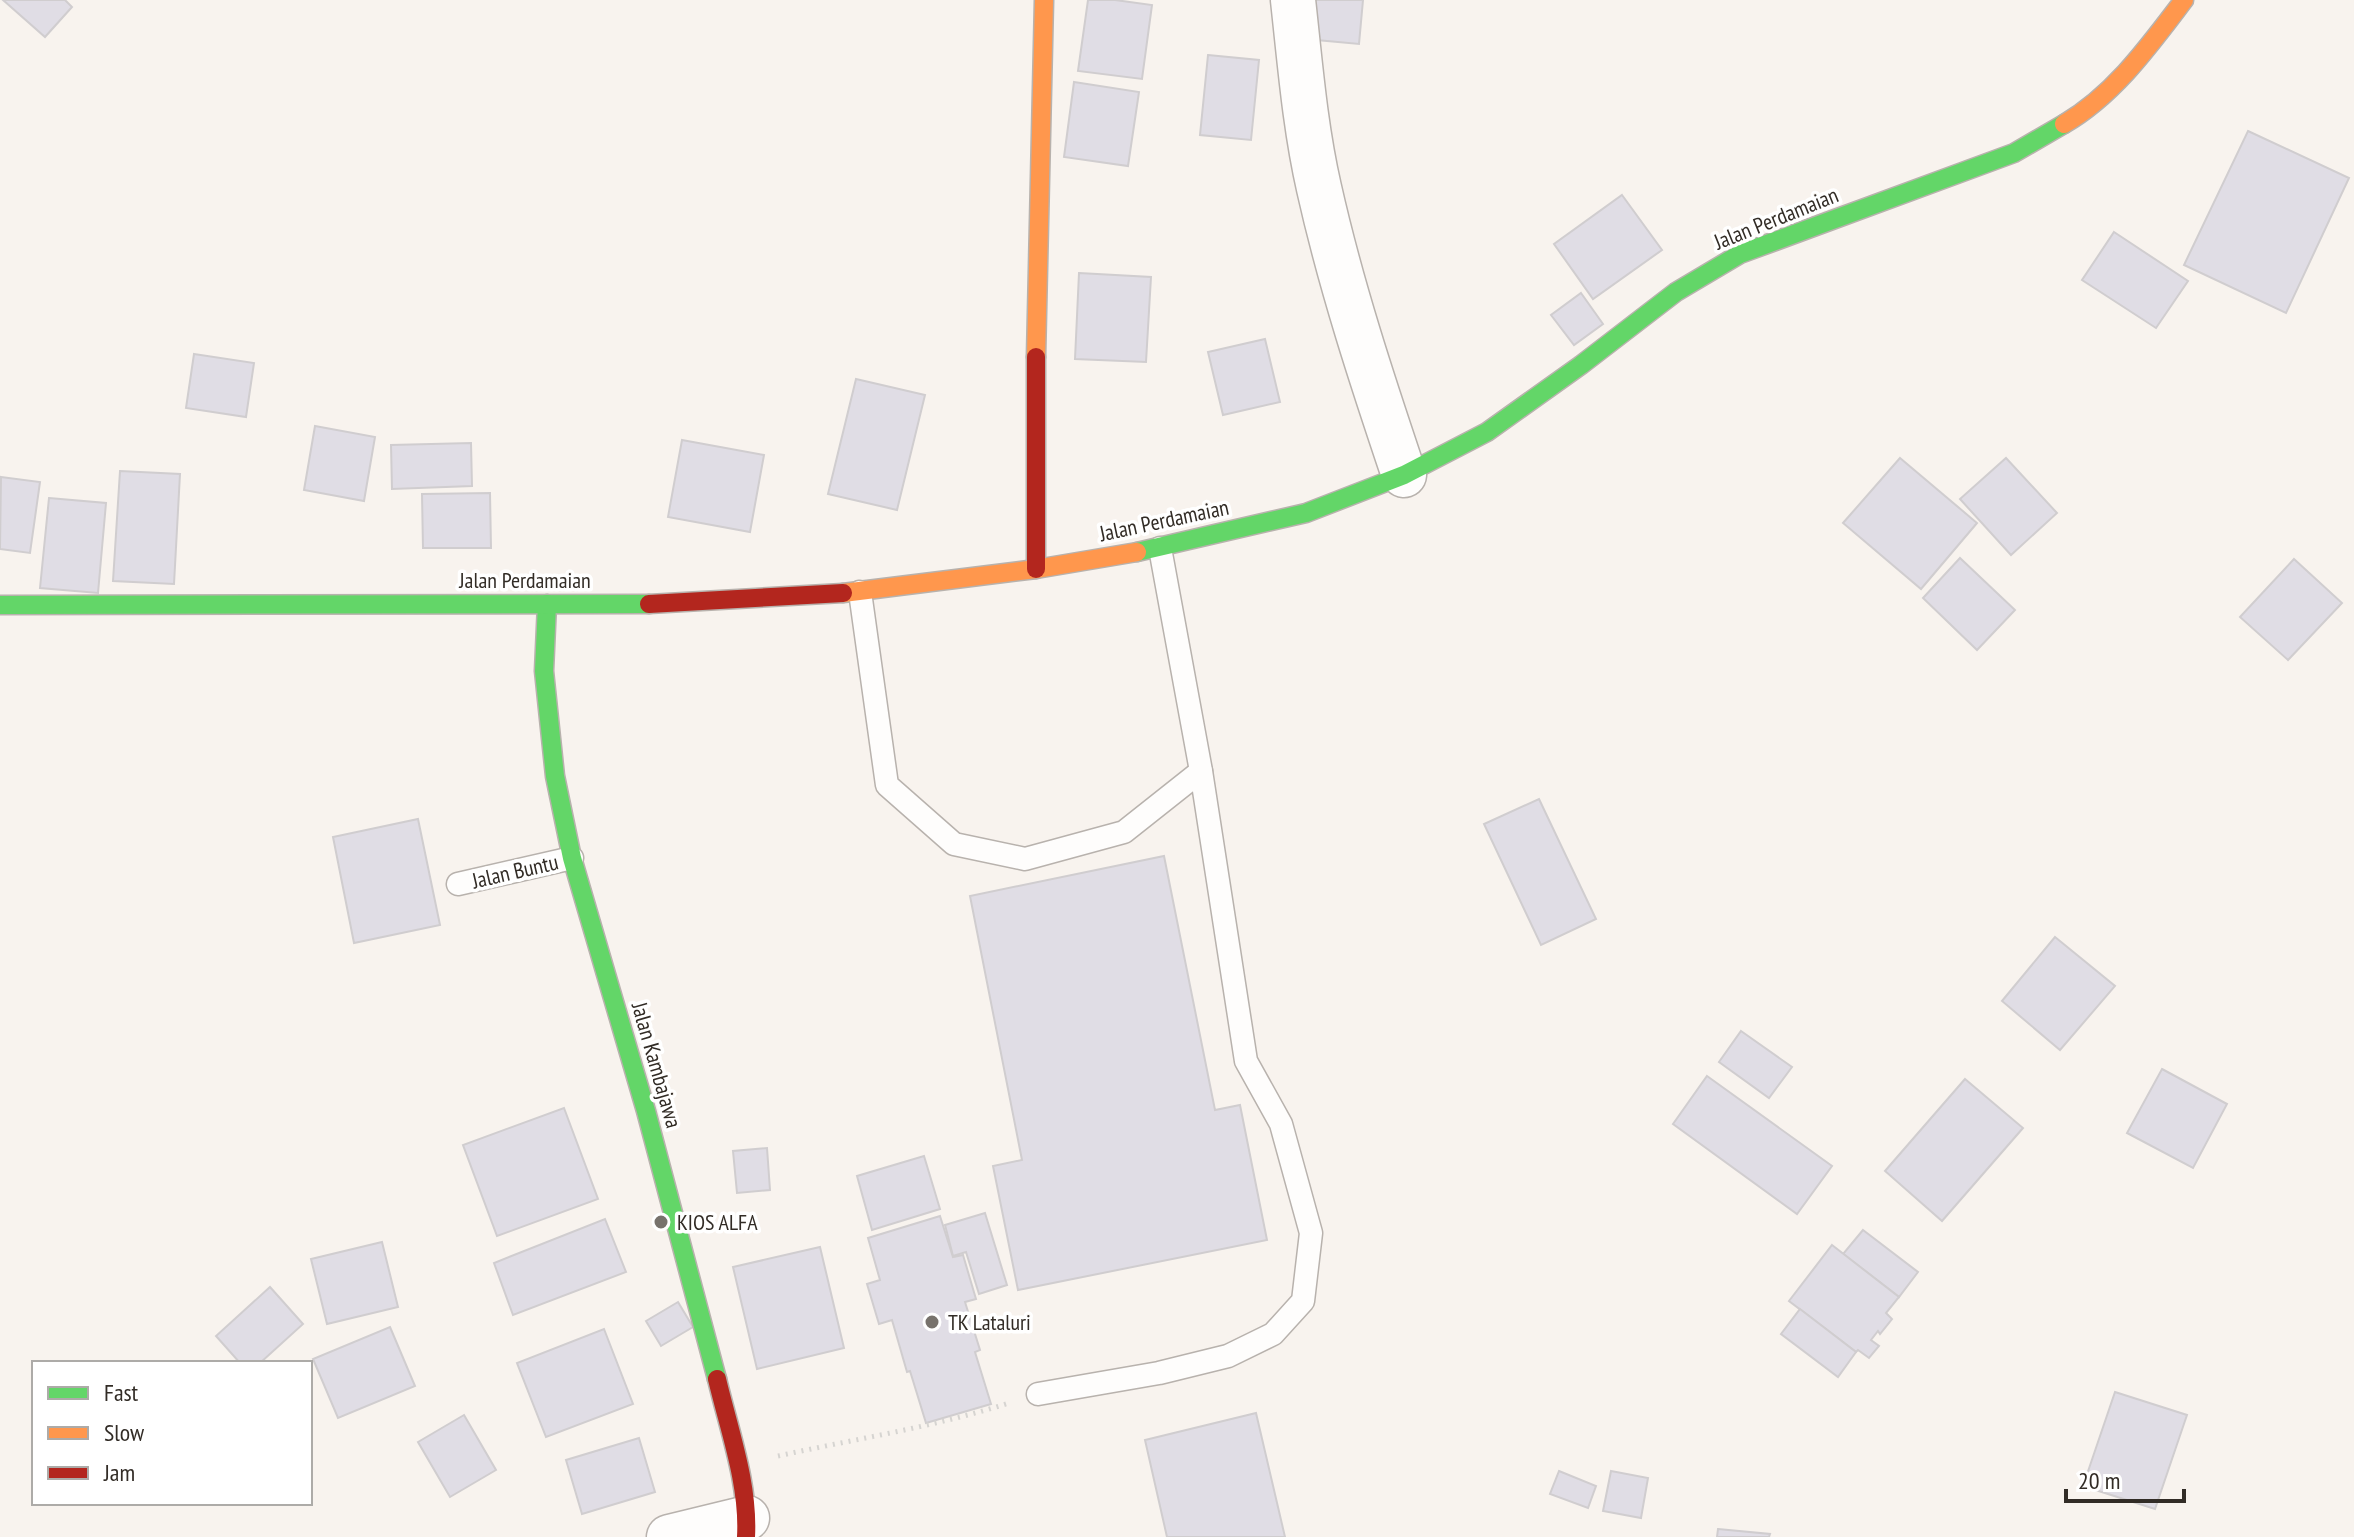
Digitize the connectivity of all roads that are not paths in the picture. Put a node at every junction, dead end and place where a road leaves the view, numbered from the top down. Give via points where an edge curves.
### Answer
1 (1044, 0) edge
2 (1293, 0) edge
3 (2184, 0) edge
4 (1404, 475) junction
5 (1160, 548) junction
6 (1036, 569) junction
7 (860, 592) junction
8 (547, 604) junction
9 (0, 605) edge
10 (1201, 771) junction
11 (572, 858) junction
12 (458, 884) dead end
13 (1038, 1394) road end
14 (746, 1527) edge
15 (669, 1537) edge

1 - 6 street
2 - 4 street via 1318,185 1353,322
3 - 4 street, Jalan Perdamaian via 2145,52 2090,109 2014,153 1740,254 1676,292 1487,432
4 - 5 street, Jalan Perdamaian via 1306,513
5 - 6 street, Jalan Perdamaian
5 - 10 lane
6 - 7 street, Jalan Perdamaian
7 - 8 street, Jalan Perdamaian
7 - 10 lane via 887,785 954,844 1025,859 1124,832
8 - 9 street, Jalan Perdamaian
8 - 11 street, Jalan Kambajawa via 544,671 553,761
10 - 13 lane via 1246,1061 1281,1124 1311,1233 1303,1301 1273,1334 1228,1356
11 - 12 lane, Jalan Buntu
11 - 14 street, Jalan Kambajawa via 646,1111 738,1465
14 - 15 street

